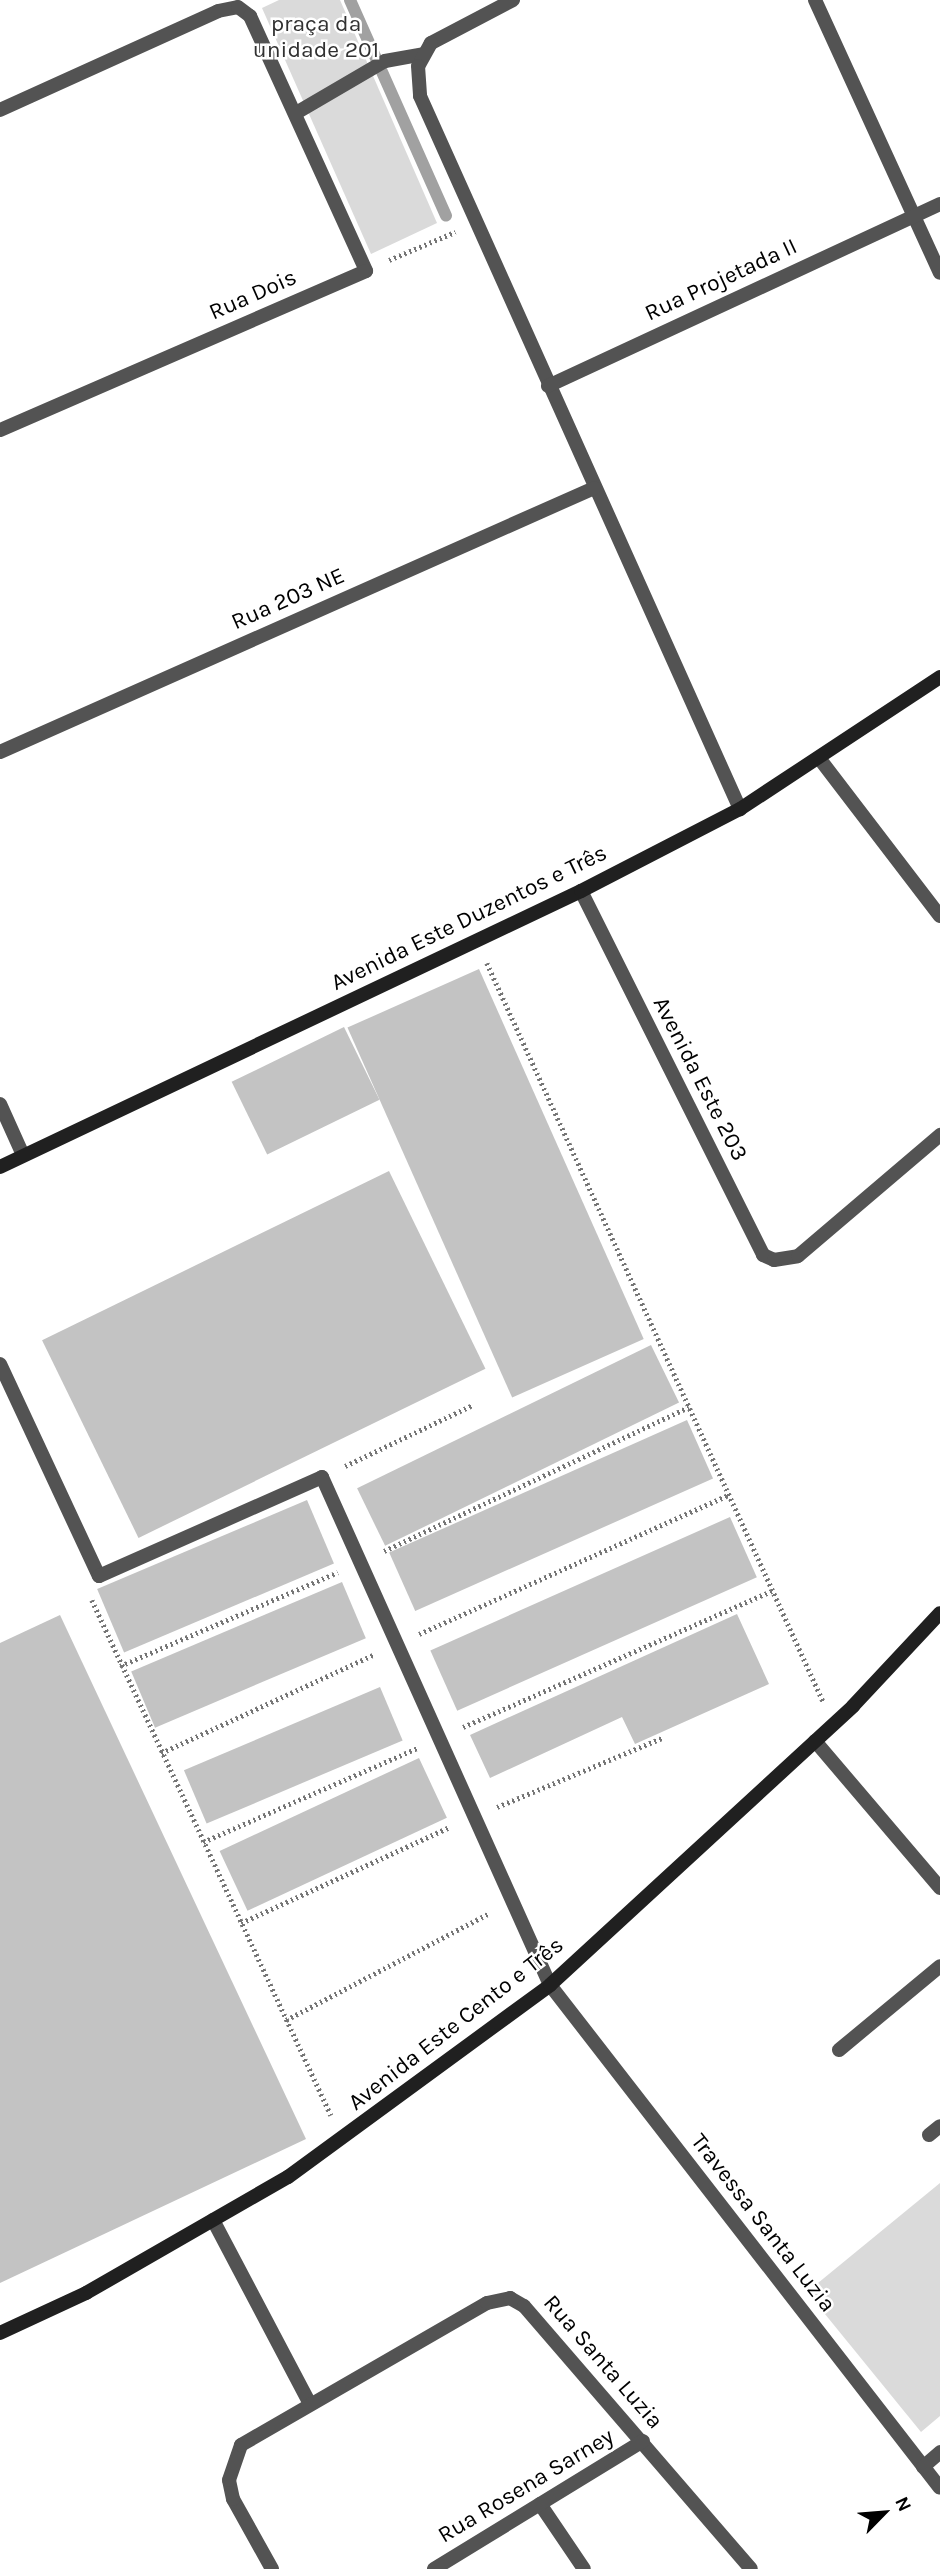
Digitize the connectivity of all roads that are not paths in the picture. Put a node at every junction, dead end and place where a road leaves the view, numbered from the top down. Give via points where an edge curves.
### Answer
1 (513, 0) edge
2 (815, 0) edge
3 (420, 60) junction
4 (0, 110) edge
5 (296, 113) junction
6 (940, 204) edge
7 (913, 216) junction
8 (940, 273) edge
9 (548, 386) junction
10 (0, 430) edge
11 (594, 488) junction
12 (940, 677) edge
13 (0, 752) edge
14 (818, 758) junction
15 (740, 809) junction
16 (581, 891) junction
17 (940, 916) edge
18 (0, 1104) edge
19 (940, 1135) edge
20 (23, 1155) junction
21 (0, 1167) edge
22 (0, 1364) edge
23 (940, 1613) edge
24 (815, 1741) junction
25 (940, 1888) edge
26 (940, 1966) edge
27 (550, 1985) junction
28 (839, 2050) dead end
29 (213, 2220) junction
30 (0, 2333) edge
31 (310, 2404) junction
32 (643, 2441) junction
33 (940, 2452) edge
34 (923, 2467) junction
35 (940, 2487) edge
36 (540, 2504) junction
37 (436, 2568) edge
38 (272, 2569) edge
39 (584, 2569) edge
40 (751, 2569) edge

1 - 3 street via 440,34
2 - 7 street
3 - 5 street via 385,61
3 - 9 street via 427,116
4 - 5 street via 218,10 238,7 250,16
5 - 10 street, Rua Dois via 366,271
6 - 7 street, Rua Projetada II
7 - 8 street
7 - 9 street, Rua Projetada II
9 - 11 street
11 - 13 street, Rua 203 NE
11 - 15 street
12 - 14 main road, Avenida Este Duzentos e Três
14 - 15 main road, Avenida Este Duzentos e Três
14 - 17 street
15 - 16 main road, Avenida Este Duzentos e Três
16 - 19 street, Avenida Este 203 via 763,1255 774,1260 797,1256
16 - 20 main road, Avenida Este Duzentos e Três
18 - 20 street
20 - 21 main road, Avenida Este Duzentos e Três
22 - 27 street, Travessa Santa Luzia via 99,1576 322,1477
23 - 24 main road, Avenida Este Cento e Três
24 - 25 street
24 - 27 main road, Avenida Este Cento e Três
26 - 28 street
27 - 29 main road, Avenida Este Cento e Três via 343,2139
27 - 34 street, Travessa Santa Luzia
29 - 30 main road, Avenida Este Cento e Três via 86,2293
29 - 31 street
31 - 32 street, Rua Santa Luzia via 487,2303 510,2298 524,2306
31 - 38 street via 240,2445 229,2480 233,2499
32 - 36 street, Rua Rosena Sarney
32 - 40 street, Rua Santa Luzia
33 - 34 street
34 - 35 street, Travessa Santa Luzia
36 - 37 street, Rua Rosena Sarney
36 - 39 street

